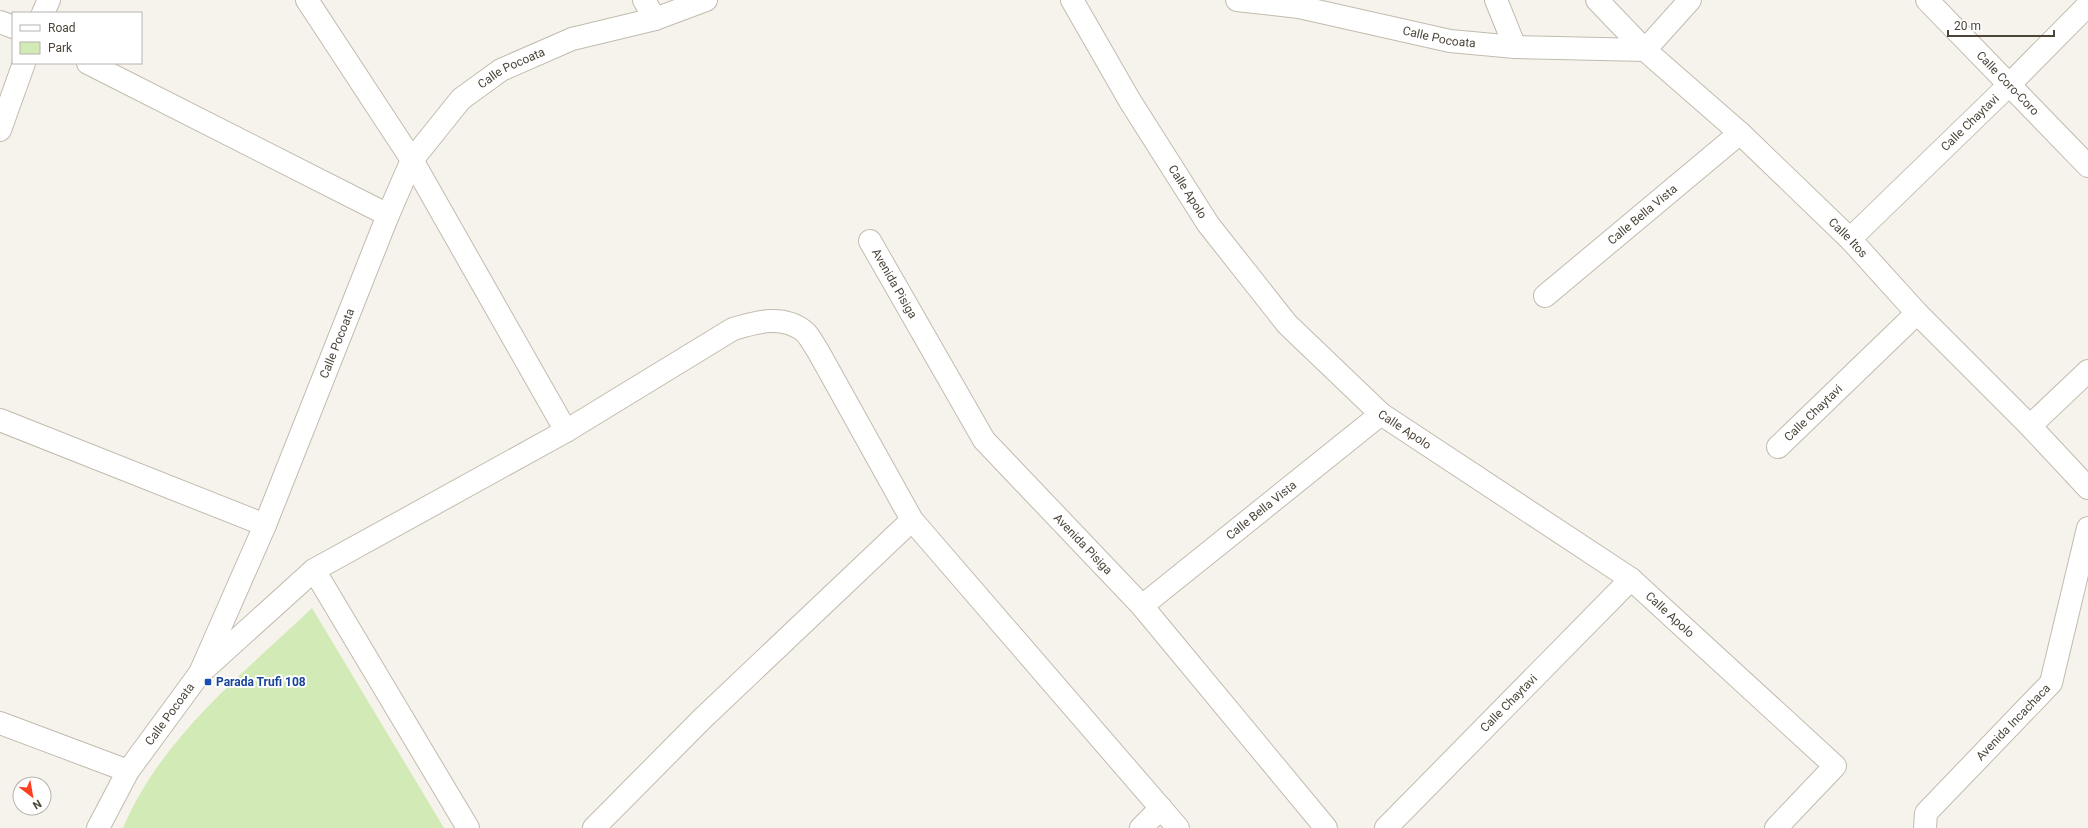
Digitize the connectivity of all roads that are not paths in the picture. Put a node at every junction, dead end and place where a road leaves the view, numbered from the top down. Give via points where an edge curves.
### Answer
1 (49, 0) edge
2 (307, 0) edge
3 (644, 0) edge
4 (706, 0) edge
5 (1072, 0) edge
6 (1237, 0) edge
7 (1496, 0) edge
8 (1597, 0) edge
9 (1690, 0) edge
10 (1927, 0) edge
11 (2088, 5) edge
12 (43, 12) edge
13 (655, 19) junction
14 (0, 22) edge
15 (12, 28) edge
16 (1515, 46) junction
17 (1644, 50) junction
18 (24, 64) edge
19 (90, 64) edge
20 (2010, 84) junction
21 (0, 130) edge
22 (1740, 133) junction
23 (412, 160) junction
24 (2088, 166) edge
25 (388, 215) junction
26 (1850, 240) junction
27 (870, 241) dead end
28 (1545, 296) dead end
29 (1917, 313) junction
30 (2088, 371) edge
31 (1380, 414) junction
32 (0, 420) edge
33 (2030, 426) junction
34 (566, 431) junction
35 (1778, 446) dead end
36 (2088, 488) edge
37 (912, 520) junction
38 (265, 525) junction
39 (2088, 528) edge
40 (314, 570) junction
41 (1631, 579) junction
42 (1142, 606) junction
43 (200, 673) junction
44 (0, 723) edge
45 (128, 771) junction
46 (1161, 808) junction
47 (98, 828) edge
48 (468, 828) edge
49 (594, 828) edge
50 (1141, 828) edge
51 (1178, 828) edge
52 (1326, 828) edge
53 (1386, 828) edge
54 (1776, 828) edge
55 (1925, 828) edge

1 - 12 street
2 - 23 street
3 - 13 street
4 - 13 street, Calle Pocoata
5 - 31 street, Calle Apolo via 1130,101 1208,224 1287,324
6 - 16 street, Calle Pocoata via 1299,7 1450,41
7 - 16 street
8 - 17 street, Calle Itos
9 - 17 street
10 - 20 street, Calle Coro-Coro
11 - 20 street, Calle Chaytavi
13 - 23 street, Calle Pocoata via 572,39 501,70 461,100
14 - 15 street
16 - 17 street, Calle Pocoata
17 - 22 street, Calle Itos
18 - 21 street
19 - 25 street
20 - 24 street, Calle Coro-Coro
20 - 26 street, Calle Chaytavi
22 - 26 street, Calle Itos
22 - 28 street, Calle Bella Vista
23 - 25 street, Calle Pocoata
23 - 34 street
25 - 38 street, Calle Pocoata
26 - 29 street, Calle Itos
27 - 42 street, Avenida Pisiga via 984,440
29 - 33 street, Calle Itos
29 - 35 street, Calle Chaytavi
30 - 33 street
31 - 41 street, Calle Apolo
31 - 42 street, Calle Bella Vista
32 - 38 street
33 - 36 street, Calle Itos
34 - 37 street via 733,329 762,320 785,322 806,333 818,351
34 - 40 street
37 - 46 street
37 - 49 street via 702,719
38 - 43 street, Calle Pocoata
39 - 55 street, Avenida Incachaca via 2051,682 1926,813
40 - 43 street
40 - 48 street
41 - 53 street, Calle Chaytavi
41 - 54 street, Calle Apolo via 1835,766
42 - 52 street, Avenida Pisiga
43 - 45 street, Calle Pocoata
44 - 45 street
45 - 47 street, Calle Pocoata
46 - 50 street
46 - 51 street

